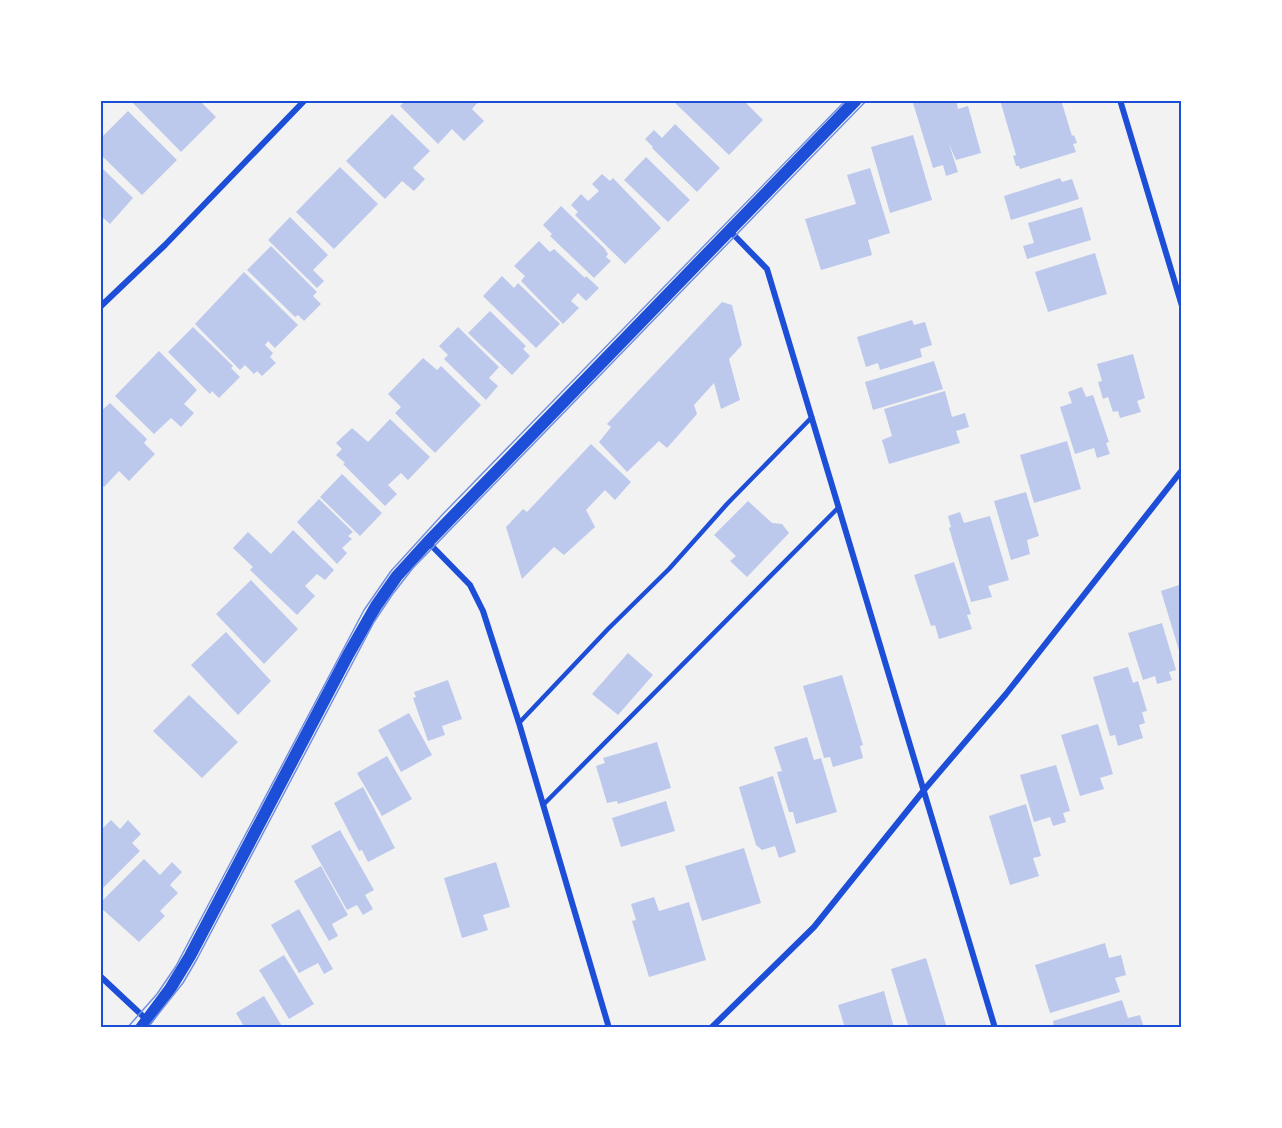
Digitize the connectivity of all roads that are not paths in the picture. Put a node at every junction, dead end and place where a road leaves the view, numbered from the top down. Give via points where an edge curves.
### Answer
1 (305, 100) edge
2 (856, 100) edge
3 (1120, 100) edge
4 (730, 231) junction
5 (1182, 306) edge
6 (100, 308) edge
7 (812, 417) junction
8 (1182, 470) edge
9 (839, 506) junction
10 (428, 542) junction
11 (519, 723) junction
12 (924, 790) junction
13 (543, 805) junction
14 (100, 976) edge
15 (144, 1024) edge
16 (609, 1028) edge
17 (711, 1028) edge
18 (995, 1028) edge

1 - 6 street
2 - 4 main road
3 - 5 street
4 - 7 street via 767,269
4 - 10 main road
7 - 9 street
7 - 11 lane
8 - 12 street via 1006,694
9 - 12 street
9 - 13 lane
10 - 11 street via 470,585 483,611
10 - 15 main road via 376,606 190,956
11 - 13 street
12 - 17 street via 814,927
12 - 18 street
13 - 16 street
14 - 15 street

